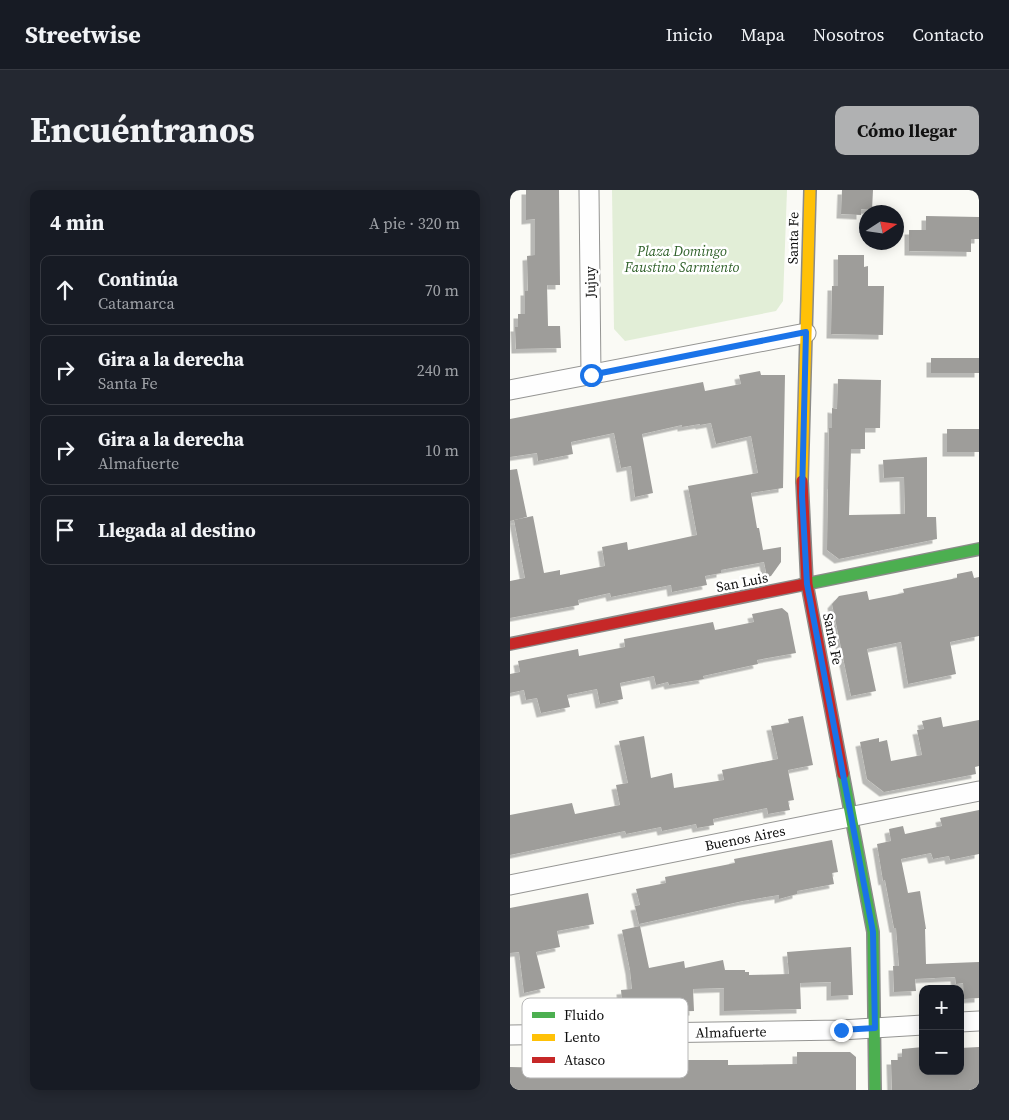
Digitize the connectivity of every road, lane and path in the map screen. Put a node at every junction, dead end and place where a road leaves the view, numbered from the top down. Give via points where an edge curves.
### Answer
1 (589, 190) edge
2 (810, 190) edge
3 (806, 332) junction
4 (591, 375) junction
5 (510, 390) edge
6 (979, 549) edge
7 (807, 584) junction
8 (510, 644) edge
9 (979, 791) edge
10 (851, 817) junction
11 (510, 885) edge
12 (979, 1021) edge
13 (964, 1022) edge
14 (919, 1024) edge
15 (875, 1028) junction
16 (688, 1032) edge
17 (875, 1090) edge

1 - 4 street, Jujuy
2 - 3 street, Santa Fe
3 - 4 street
3 - 7 street, Santa Fe via 802,496
4 - 5 street
6 - 7 street, San Luis
7 - 8 street, San Luis
7 - 10 street, Santa Fe
9 - 10 street, Buenos Aires
10 - 11 street, Buenos Aires
10 - 15 street, Santa Fe via 873,932
12 - 13 street
14 - 15 street, Almafuerte
15 - 16 street, Almafuerte
15 - 17 street, Santa Fe

